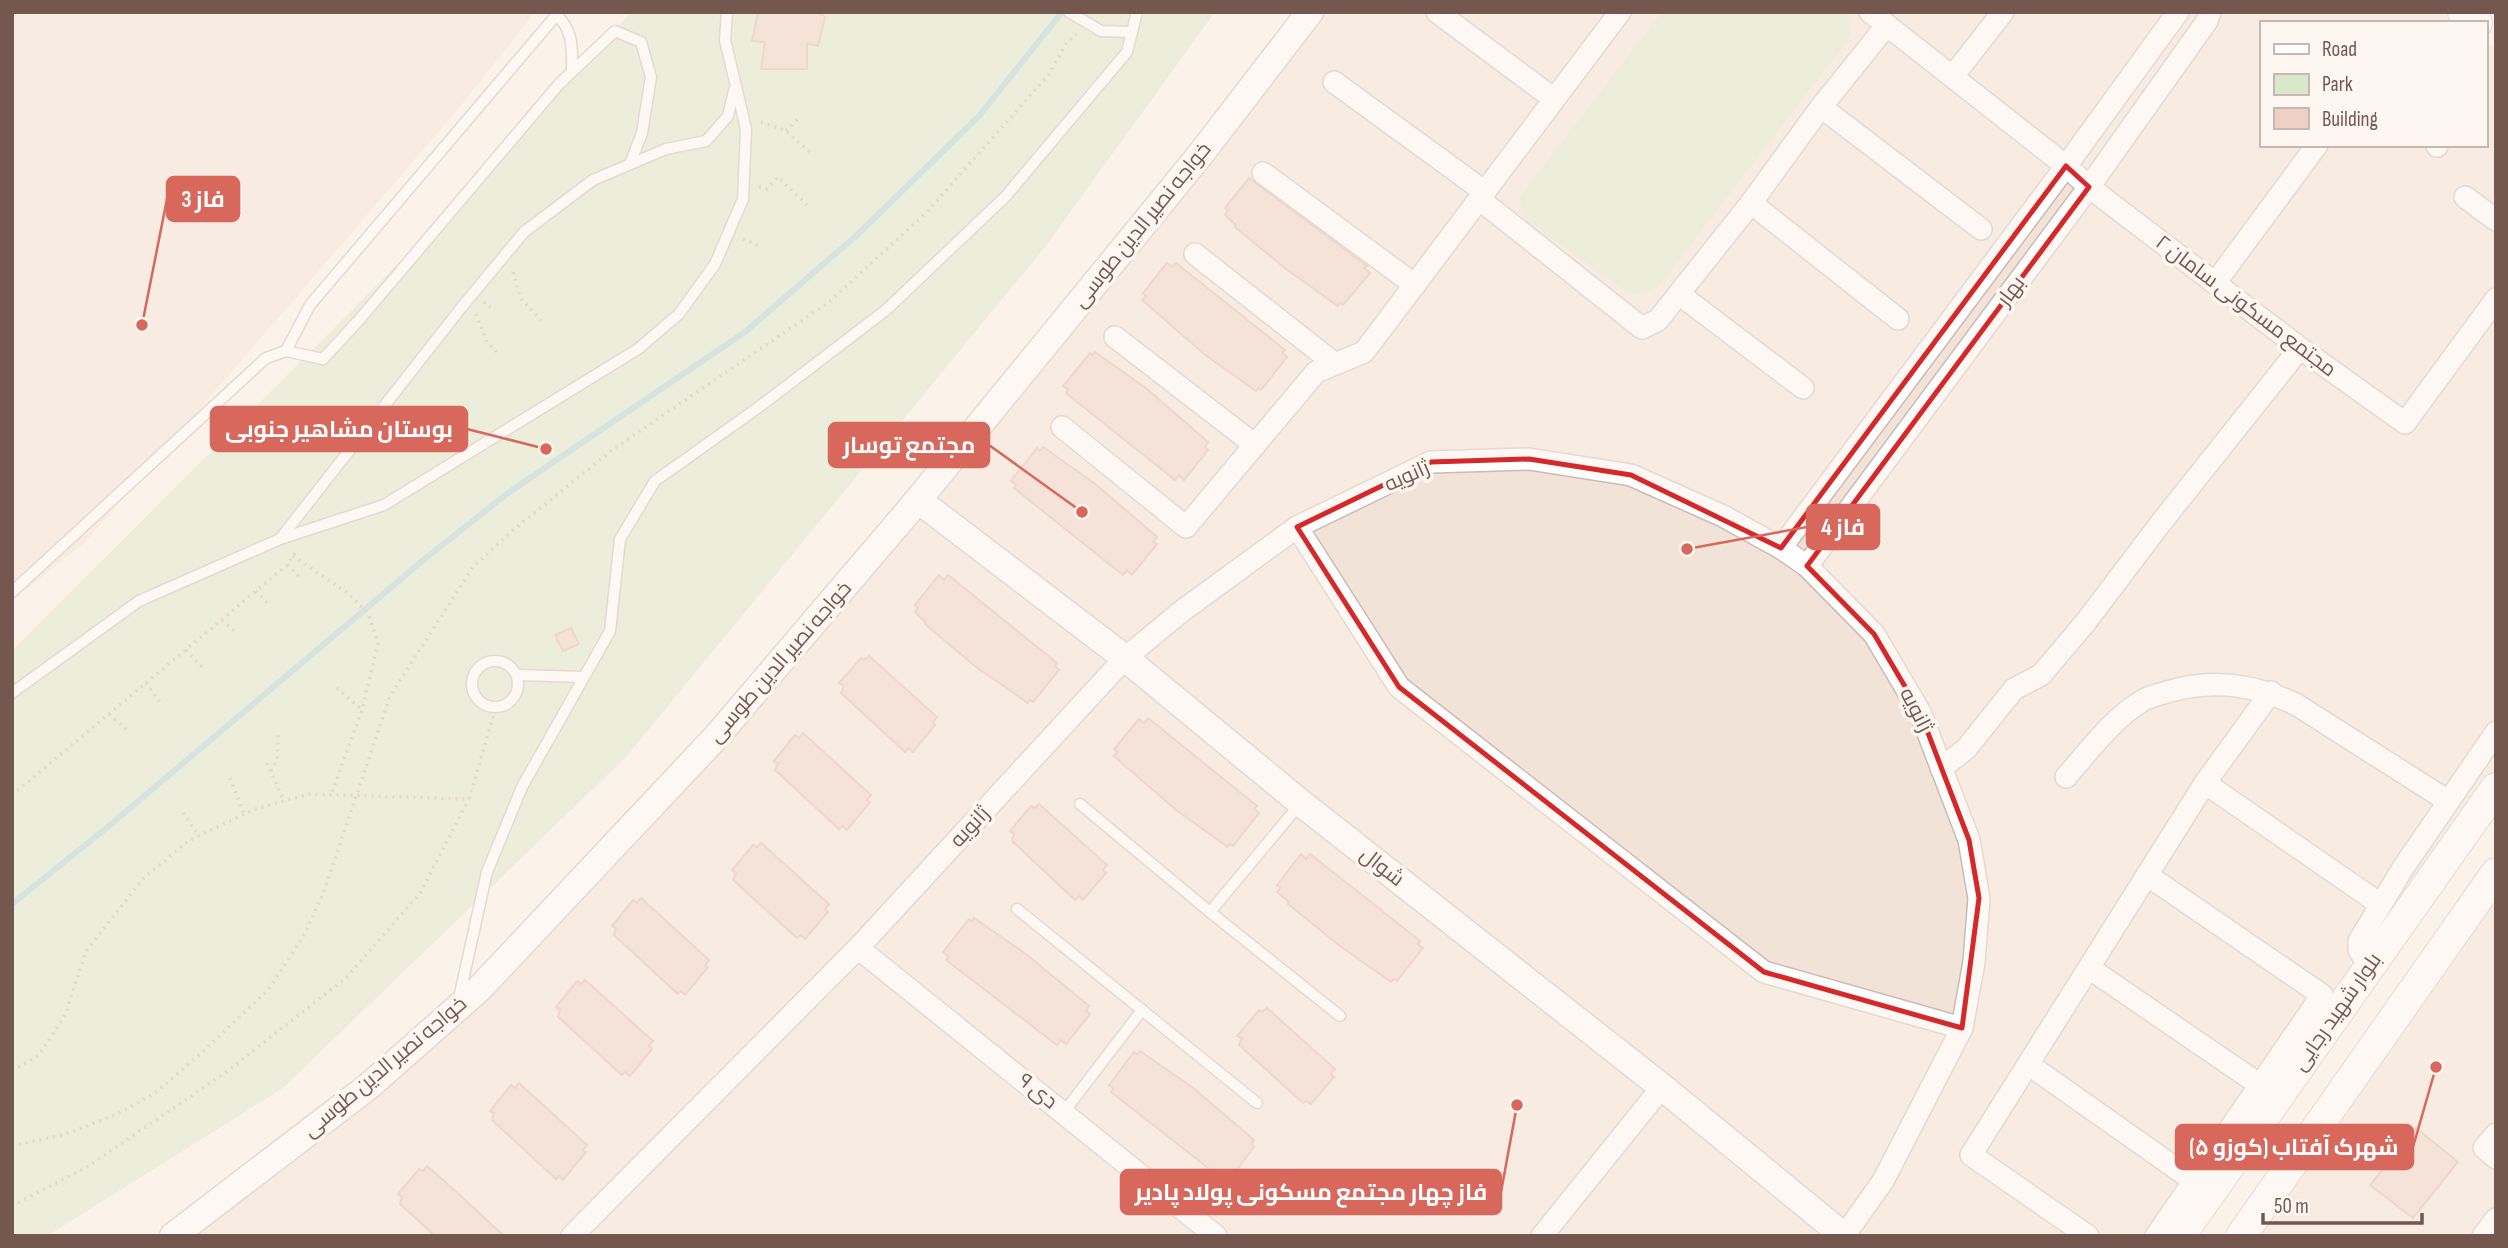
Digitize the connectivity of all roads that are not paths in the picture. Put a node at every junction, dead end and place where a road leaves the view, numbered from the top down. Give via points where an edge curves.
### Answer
1 (727, 12) edge
2 (1137, 12) edge
3 (1310, 12) edge
4 (1437, 12) edge
5 (1620, 12) edge
6 (2003, 12) edge
7 (2178, 12) edge
8 (2210, 12) edge
9 (1071, 13) edge
10 (557, 14) edge
11 (1878, 19) edge
12 (1132, 32) junction
13 (572, 71) junction
14 (1953, 76) junction
15 (1334, 82) dead end
16 (735, 85) junction
17 (1554, 99) junction
18 (1821, 107) junction
19 (2316, 147) edge
20 (630, 164) junction
21 (2066, 166) junction
22 (1263, 173) dead end
23 (2089, 187) junction
24 (1482, 195) junction
25 (2465, 197) dead end
26 (1751, 203) junction
27 (2496, 220) edge
28 (1981, 229) dead end
29 (1195, 254) dead end
30 (2215, 283) junction
31 (1415, 285) junction
32 (1679, 294) junction
33 (2496, 299) edge
34 (1898, 318) dead end
35 (1115, 337) dead end
36 (2300, 348) junction
37 (286, 351) junction
38 (1335, 364) junction
39 (1803, 388) dead end
40 (1062, 427) dead end
41 (1255, 445) junction
42 (918, 500) junction
43 (1297, 527) junction
44 (280, 538) junction
45 (1781, 548) junction
46 (1807, 566) junction
47 (12, 592) edge
48 (1125, 658) junction
49 (517, 675) junction
50 (583, 677) junction
51 (2271, 692) junction
52 (12, 693) edge
53 (2496, 732) edge
54 (1941, 768) junction
55 (2066, 777) dead end
56 (2205, 783) junction
57 (2496, 788) edge
58 (2448, 801) junction
59 (1301, 803) junction
60 (1080, 804) dead end
61 (2496, 873) edge
62 (2147, 876) junction
63 (2380, 904) junction
64 (1017, 909) dead end
65 (1210, 912) junction
66 (858, 948) junction
67 (2369, 966) junction
68 (2089, 968) junction
69 (457, 1008) junction
70 (1142, 1010) junction
71 (1340, 1016) dead end
72 (1962, 1028) junction
73 (2028, 1064) junction
74 (2260, 1085) junction
75 (1662, 1087) junction
76 (1257, 1103) dead end
77 (1064, 1112) junction
78 (2496, 1134) edge
79 (2496, 1158) edge
80 (2194, 1181) junction
81 (2496, 1219) edge
82 (173, 1236) edge
83 (572, 1236) edge
84 (1216, 1236) edge
85 (1542, 1236) edge
86 (1844, 1236) edge
87 (2088, 1236) edge
88 (2156, 1236) edge
89 (2180, 1236) edge
90 (2241, 1236) edge
91 (2483, 1236) edge

1 - 16 lane via 725,40
2 - 12 lane
3 - 42 street, خواجه نصیر الدین طوسی via 1200,155
4 - 17 street
5 - 17 street
6 - 14 street
7 - 21 street, بهار
8 - 23 street, بهار
9 - 12 lane via 1101,32
10 - 13 lane via 566,24
10 - 37 lane via 310,306
11 - 14 street, مجتمع مسکونی سامان ۲
11 - 18 street
12 - 50 lane via 1127,52 1006,196 886,310 655,481 620,539 610,631
13 - 20 lane via 615,31 641,42 651,77 642,132
13 - 37 lane via 323,359
14 - 21 street, مجتمع مسکونی سامان ۲
15 - 24 street
16 - 20 lane via 729,116 706,141 666,149
16 - 44 lane via 746,129 743,199 715,264 678,314 638,349 384,505
17 - 24 street
18 - 26 street
18 - 28 street
19 - 30 street
20 - 44 lane via 593,180 524,232
21 - 23 street, مجتمع مسکونی سامان ۲
21 - 45 street, بهار
22 - 31 street
23 - 30 street, مجتمع مسکونی سامان ۲
23 - 46 street, بهار
24 - 31 street
24 - 32 street via 1642,328 1658,320
25 - 27 street
26 - 32 street
26 - 34 street
29 - 38 street
30 - 36 street, مجتمع مسکونی سامان ۲
31 - 38 street via 1364,352
32 - 39 street
33 - 36 street, مجتمع مسکونی سامان ۲ via 2404,423
35 - 41 street
36 - 54 street via 2041,675 2014,689 1966,749
37 - 47 lane via 266,358
38 - 41 street via 1316,372
40 - 41 street via 1186,527
42 - 48 street, شوال
42 - 69 street, خواجه نصیر الدین طوسی via 717,736
43 - 45 street, ژانویه via 1431,462 1529,459 1631,475
43 - 48 street, ژانویه
43 - 72 street via 1399,687 1763,972
44 - 52 lane via 138,601
45 - 46 street, ژانویه
46 - 54 street, ژانویه via 1874,634 1920,712
48 - 59 street, شوال
48 - 66 street, ژانویه
49 - 49 lane via 512,668 490,661 476,670 471,687 487,706 503,706 518,690
49 - 50 lane
50 - 69 lane via 522,787 487,872
51 - 55 street via 2234,684 2188,686 2143,700 2106,732
51 - 56 street
51 - 58 street
53 - 58 street
54 - 72 street, ژانویه via 1969,840 1979,898
56 - 62 street
56 - 63 street
57 - 67 main road, بلوار شهید رجایی
58 - 63 street
59 - 65 lane
59 - 75 street, شوال
60 - 65 lane
61 - 90 main road
62 - 68 street
62 - 74 street via 2322,995
63 - 67 street via 2359,941
64 - 70 lane
65 - 71 lane
66 - 77 street, ۹ دی
66 - 83 street, ژانویه
67 - 89 main road, بلوار شهید رجایی
68 - 73 street
68 - 74 street
69 - 82 street, خواجه نصیر الدین طوسی via 369,1086
70 - 76 lane
70 - 77 lane
72 - 86 street, ژانویه via 1883,1181
73 - 80 street
73 - 87 street via 1971,1155
74 - 80 street
75 - 85 street
75 - 86 street, شوال
77 - 84 street, ۹ دی
78 - 79 street via 2484,1148
80 - 88 street
81 - 91 street

